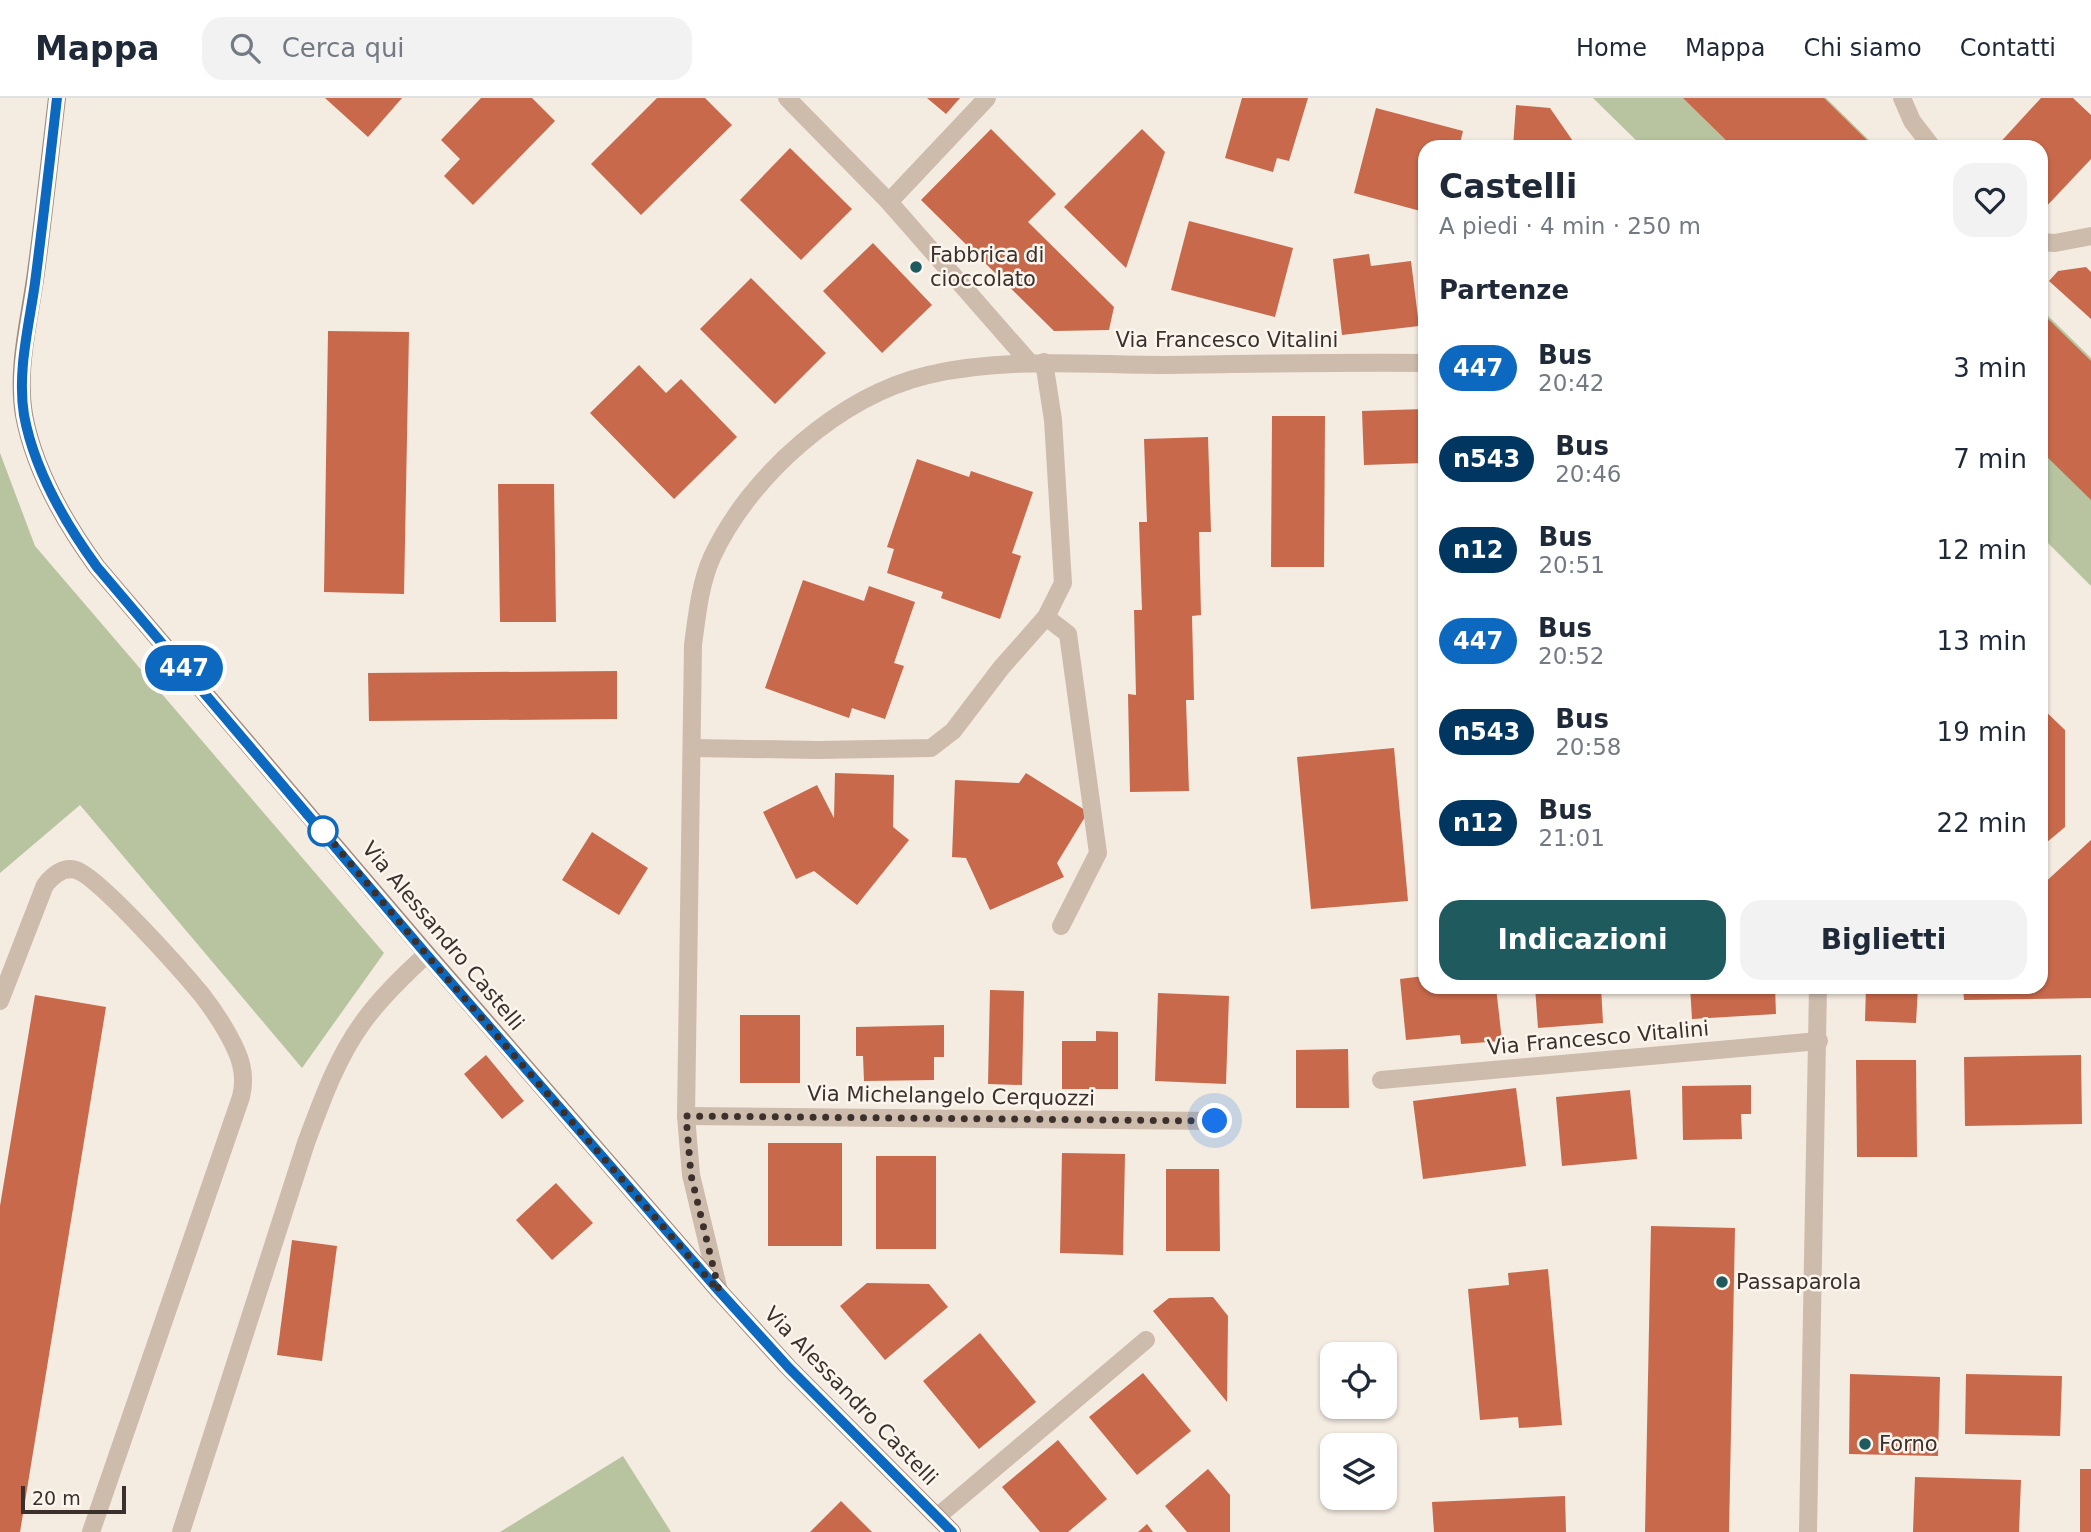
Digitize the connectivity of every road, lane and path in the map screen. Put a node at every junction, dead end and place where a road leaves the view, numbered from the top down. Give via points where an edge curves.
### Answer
1 (57, 98) edge
2 (788, 98) edge
3 (988, 98) edge
4 (1902, 98) edge
5 (1927, 140) edge
6 (889, 201) junction
7 (2091, 236) edge
8 (2048, 243) edge
9 (1037, 362) junction
10 (1418, 363) edge
11 (1046, 617) junction
12 (692, 748) junction
13 (1061, 926) dead end
14 (426, 954) junction
15 (1818, 994) edge
16 (0, 1001) edge
17 (1819, 1041) junction
18 (1381, 1080) dead end
19 (686, 1116) junction
20 (1215, 1121) dead end
21 (719, 1291) junction
22 (1146, 1340) dead end
23 (937, 1517) junction
24 (91, 1532) edge
25 (181, 1532) edge
26 (952, 1532) edge
27 (1808, 1532) edge

1 - 14 street, Via Alessandro Castelli via 21,384 31,441 50,487 97,567
2 - 6 street
3 - 6 street
4 - 5 street
6 - 9 street
7 - 8 street
9 - 10 street, Via Francesco Vitalini
9 - 11 street via 1053,420 1063,583
9 - 12 street, Via Alessandro Castelli via 930,375 902,383 822,426 771,472 722,538 704,580 693,645
11 - 12 street via 953,730 931,748
11 - 13 street via 1068,634 1098,853
12 - 19 street, Via Alessandro Castelli
14 - 21 street, Via Alessandro Castelli
14 - 25 street via 360,1026 323,1099
15 - 17 street
16 - 24 street via 45,885 59,871 76,870 105,890 201,994 237,1052 243,1077 241,1097
17 - 18 street, Via Francesco Vitalini
17 - 27 street
19 - 20 street, Via Michelangelo Cerquozzi
19 - 21 street, Via Alessandro Castelli via 691,1175
21 - 23 street, Via Alessandro Castelli
22 - 23 street
23 - 26 street, Via Alessandro Castelli

